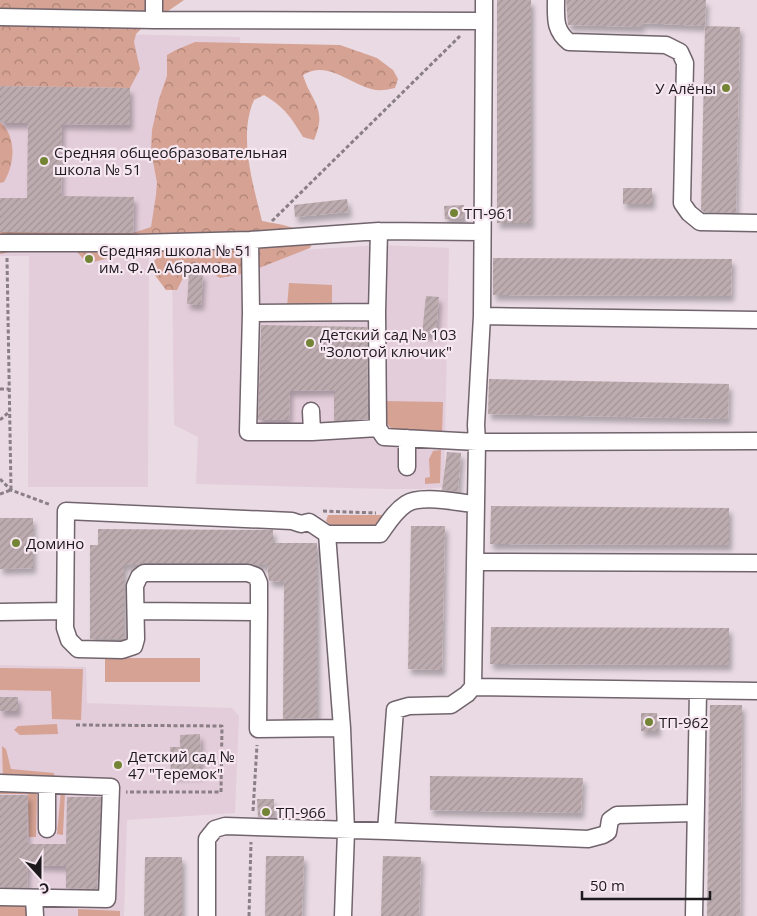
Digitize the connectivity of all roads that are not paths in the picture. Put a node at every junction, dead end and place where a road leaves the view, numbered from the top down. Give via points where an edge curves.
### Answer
1 (154, 0) edge
2 (484, 0) edge
3 (556, 0) edge
4 (0, 17) edge
5 (154, 20) junction
6 (480, 21) junction
7 (757, 223) edge
8 (379, 231) junction
9 (482, 232) junction
10 (252, 239) junction
11 (4, 243) edge
12 (378, 312) junction
13 (251, 313) junction
14 (482, 316) junction
15 (757, 320) edge
16 (312, 411) dead end
17 (378, 428) junction
18 (312, 432) junction
19 (407, 438) junction
20 (757, 441) edge
21 (477, 442) junction
22 (407, 467) dead end
23 (476, 504) junction
24 (327, 534) junction
25 (475, 562) junction
26 (757, 563) edge
27 (64, 611) junction
28 (136, 611) junction
29 (0, 612) edge
30 (259, 612) junction
31 (473, 687) junction
32 (698, 691) junction
33 (757, 691) edge
34 (342, 728) junction
35 (0, 783) edge
36 (47, 784) junction
37 (695, 813) junction
38 (47, 829) dead end
39 (346, 831) junction
40 (386, 831) junction
41 (0, 897) edge
42 (34, 898) junction
43 (34, 916) edge
44 (207, 916) edge
45 (343, 916) edge
46 (694, 916) edge

1 - 5 lane
2 - 6 lane
3 - 7 lane via 560,35 569,42 666,45 680,52 685,63 682,203 700,222
4 - 5 lane
5 - 6 lane
6 - 9 lane
8 - 9 lane
8 - 10 lane
8 - 12 lane
9 - 14 lane
10 - 11 lane
10 - 13 lane
12 - 13 lane
12 - 17 lane
13 - 18 lane via 248,432
14 - 15 lane
14 - 21 lane
16 - 18 lane
17 - 18 lane
17 - 19 lane via 384,437
19 - 21 lane
19 - 22 lane
20 - 21 lane
21 - 23 lane
23 - 24 lane via 421,499 407,503 380,534
23 - 25 lane
24 - 27 lane via 309,522 66,511
24 - 34 lane
25 - 26 lane
25 - 31 lane
27 - 28 lane via 69,640 78,649 122,650 134,646
27 - 29 lane
28 - 30 lane
28 - 30 lane via 134,586 144,573 248,573 256,576 259,583
30 - 34 lane via 258,729
31 - 32 lane
31 - 40 lane via 451,705 409,706 395,710
32 - 33 lane
32 - 37 lane
34 - 39 lane
35 - 36 lane
36 - 38 lane
36 - 42 lane via 111,787 107,899
37 - 40 lane via 617,814 610,820 608,832 588,839
37 - 46 lane
39 - 40 lane
39 - 44 lane via 225,826 215,829 207,839
39 - 45 lane
41 - 42 lane
42 - 43 lane

